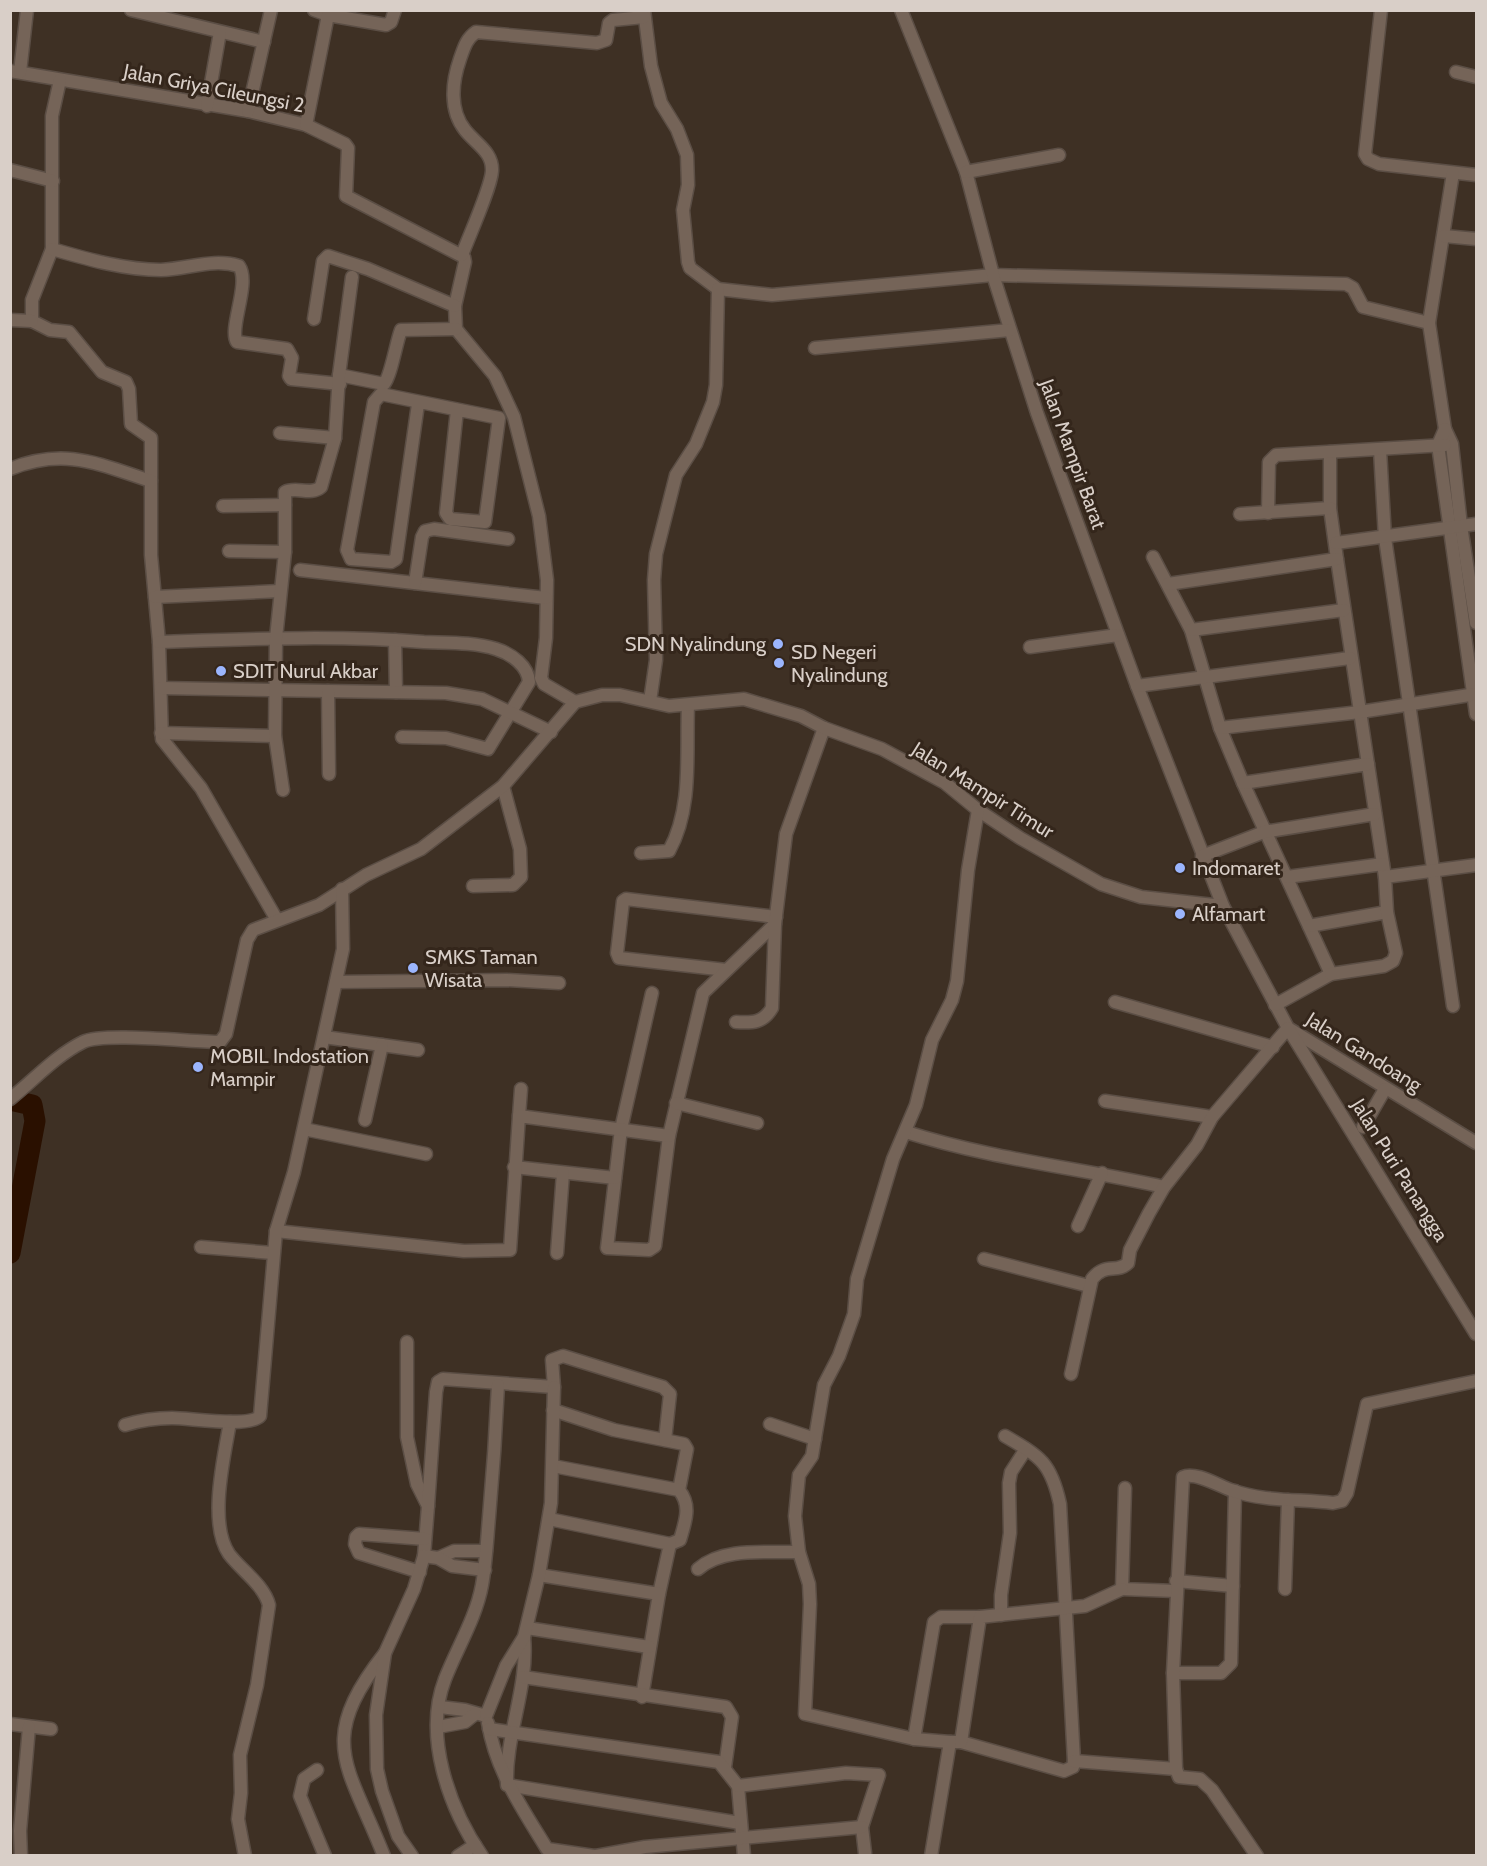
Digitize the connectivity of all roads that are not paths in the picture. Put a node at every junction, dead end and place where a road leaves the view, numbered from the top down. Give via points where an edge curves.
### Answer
1 (27, 10) edge
2 (272, 10) edge
3 (314, 10) edge
4 (395, 10) edge
5 (901, 10) edge
6 (1382, 10) edge
7 (137, 11) edge
8 (644, 14) edge
9 (328, 15) junction
10 (220, 32) junction
11 (264, 42) junction
12 (15, 72) edge
13 (1456, 72) dead end
14 (1476, 77) edge
15 (60, 80) junction
16 (207, 106) junction
17 (249, 111) junction
18 (306, 125) junction
19 (1059, 155) dead end
20 (10, 170) edge
21 (966, 172) junction
22 (1453, 173) junction
23 (1476, 175) edge
24 (52, 181) junction
25 (1444, 236) junction
26 (1476, 239) edge
27 (52, 249) junction
28 (462, 255) junction
29 (993, 275) junction
30 (352, 277) dead end
31 (718, 289) junction
32 (455, 306) junction
33 (314, 319) dead end
34 (10, 320) edge
35 (32, 321) junction
36 (1429, 323) junction
37 (456, 329) junction
38 (1010, 330) junction
39 (816, 348) dead end
40 (340, 379) junction
41 (418, 404) junction
42 (457, 410) junction
43 (514, 417) junction
44 (499, 418) junction
45 (1445, 429) junction
46 (280, 434) dead end
47 (335, 438) junction
48 (1452, 444) junction
49 (1438, 445) junction
50 (1380, 450) junction
51 (1330, 452) junction
52 (10, 469) edge
53 (151, 481) junction
54 (285, 505) junction
55 (223, 506) dead end
56 (1330, 508) junction
57 (1268, 513) junction
58 (1240, 514) dead end
59 (1476, 524) edge
60 (1456, 528) junction
61 (1385, 538) junction
62 (508, 539) dead end
63 (1336, 543) junction
64 (229, 551) dead end
65 (285, 552) junction
66 (1153, 557) dead end
67 (1337, 559) junction
68 (300, 570) dead end
69 (415, 584) junction
70 (1168, 584) junction
71 (280, 591) junction
72 (155, 597) junction
73 (546, 598) junction
74 (1344, 610) junction
75 (1476, 623) edge
76 (1191, 630) junction
77 (1118, 635) junction
78 (276, 638) junction
79 (395, 640) junction
80 (159, 642) junction
81 (1030, 647) dead end
82 (1350, 658) junction
83 (1206, 676) junction
84 (1137, 686) junction
85 (161, 688) junction
86 (277, 691) junction
87 (328, 691) junction
88 (396, 692) junction
89 (1475, 694) edge
90 (650, 701) junction
91 (575, 702) junction
92 (688, 705) junction
93 (1410, 705) junction
94 (509, 711) junction
95 (1360, 712) junction
96 (1476, 714) edge
97 (824, 728) junction
98 (1220, 728) junction
99 (551, 732) junction
100 (161, 734) junction
101 (275, 736) junction
102 (402, 737) dead end
103 (1368, 764) junction
104 (329, 774) dead end
105 (1243, 783) junction
106 (503, 786) junction
107 (283, 790) dead end
108 (978, 810) junction
109 (1375, 814) junction
110 (1264, 832) junction
111 (641, 853) dead end
112 (1202, 856) junction
113 (1476, 865) edge
114 (1435, 870) junction
115 (1384, 871) junction
116 (1287, 877) junction
117 (473, 886) dead end
118 (342, 889) junction
119 (1223, 906) junction
120 (1387, 912) junction
121 (277, 920) junction
122 (776, 921) junction
123 (1309, 926) junction
124 (726, 970) junction
125 (1332, 974) junction
126 (336, 982) junction
127 (559, 983) dead end
128 (652, 993) dead end
129 (1115, 1002) dead end
130 (1275, 1005) junction
131 (1453, 1006) dead end
132 (736, 1022) dead end
133 (1288, 1028) junction
134 (324, 1037) junction
135 (382, 1045) junction
136 (1273, 1047) junction
137 (418, 1050) dead end
138 (521, 1089) dead end
139 (1385, 1089) junction
140 (10, 1099) edge
141 (1105, 1101) dead end
142 (676, 1103) junction
143 (519, 1116) junction
144 (1212, 1117) junction
145 (365, 1120) dead end
146 (756, 1123) dead end
147 (1363, 1127) dead end
148 (304, 1129) junction
149 (621, 1129) junction
150 (906, 1132) junction
151 (669, 1136) junction
152 (1476, 1143) edge
153 (426, 1154) dead end
154 (514, 1167) junction
155 (563, 1173) junction
156 (1102, 1173) junction
157 (615, 1178) junction
158 (1164, 1188) junction
159 (1078, 1226) dead end
160 (276, 1231) junction
161 (201, 1247) dead end
162 (273, 1253) junction
163 (557, 1253) dead end
164 (984, 1260) dead end
165 (1089, 1286) junction
166 (1476, 1334) edge
167 (407, 1342) dead end
168 (1071, 1374) dead end
169 (1476, 1381) edge
170 (498, 1385) junction
171 (554, 1387) junction
172 (553, 1410) junction
173 (230, 1422) junction
174 (770, 1424) dead end
175 (125, 1425) dead end
176 (1005, 1436) dead end
177 (815, 1439) junction
178 (665, 1440) junction
179 (1026, 1449) junction
180 (553, 1466) junction
181 (1125, 1488) dead end
182 (679, 1490) junction
183 (1235, 1491) junction
184 (1288, 1500) junction
185 (428, 1506) junction
186 (549, 1520) junction
187 (426, 1539) junction
188 (670, 1544) junction
189 (486, 1551) junction
190 (799, 1552) junction
191 (424, 1556) junction
192 (438, 1558) junction
193 (698, 1569) dead end
194 (485, 1570) junction
195 (420, 1572) junction
196 (539, 1575) junction
197 (1176, 1586) junction
198 (1233, 1586) junction
199 (1122, 1589) junction
200 (1285, 1589) dead end
201 (659, 1594) junction
202 (1067, 1608) junction
203 (1001, 1615) junction
204 (980, 1617) junction
205 (526, 1632) junction
206 (650, 1647) junction
207 (385, 1653) junction
208 (1173, 1673) junction
209 (523, 1677) junction
210 (642, 1697) junction
211 (440, 1707) junction
212 (483, 1720) junction
213 (10, 1725) edge
214 (29, 1727) junction
215 (438, 1727) junction
216 (51, 1729) dead end
217 (511, 1733) junction
218 (914, 1739) junction
219 (956, 1742) junction
220 (1074, 1761) junction
221 (725, 1767) junction
222 (1176, 1769) junction
223 (317, 1770) dead end
224 (507, 1785) junction
225 (738, 1786) junction
226 (740, 1823) junction
227 (862, 1827) junction
228 (744, 1838) junction
229 (479, 1850) edge
230 (550, 1852) edge
231 (865, 1853) dead end
232 (21, 1856) edge
233 (245, 1856) edge
234 (325, 1856) edge
235 (384, 1856) edge
236 (412, 1856) edge
237 (458, 1856) edge
238 (595, 1856) edge
239 (744, 1856) edge
240 (931, 1856) edge
241 (1257, 1856) edge

1 - 12 street
2 - 11 street
3 - 9 street
4 - 9 street via 386,25
5 - 21 street, Jalan Mampir Barat
6 - 22 street via 1365,154 1379,164
7 - 10 street
8 - 28 street via 613,20 606,40 597,43 476,32 467,40 452,92 454,105 465,130 487,153 492,173
8 - 31 street via 661,102 687,155 688,185 683,210 688,262 690,268
9 - 18 street
10 - 11 street
10 - 16 street
11 - 17 street
12 - 15 street, Jalan Griya Cileungsi 2
13 - 14 street
15 - 16 street, Jalan Griya Cileungsi 2
15 - 24 street via 52,116
16 - 17 street, Jalan Griya Cileungsi 2
17 - 18 street, Jalan Griya Cileungsi 2
18 - 28 street, Jalan Griya Cileungsi 2 via 348,148 346,196
19 - 21 street
20 - 24 street
21 - 29 street, Jalan Mampir Barat
22 - 23 street
22 - 25 street
24 - 27 street
25 - 26 street
25 - 36 street
27 - 35 street via 32,300
27 - 40 street via 104,263 159,270 212,262 239,266 243,272 234,334 237,342 287,349 292,358 291,379
28 - 32 street via 465,262
29 - 31 street via 772,295
29 - 36 street via 1346,284 1353,288 1363,307
29 - 38 street, Jalan Mampir Barat
30 - 40 street
31 - 90 street via 713,402 696,444 676,475 656,554 656,660
32 - 33 street via 328,256 323,261
32 - 37 street
34 - 35 street
35 - 53 street via 45,328 69,332 102,372 129,385 131,424 151,438
36 - 45 street
37 - 40 street via 401,330 387,382
37 - 43 street via 495,376
38 - 39 street
38 - 77 street, Jalan Mampir Barat
40 - 47 street
41 - 41 street via 381,394 374,402 347,550 351,559 396,559
41 - 42 street
42 - 44 street
42 - 44 street via 446,513 450,519 482,524 486,519
43 - 44 street
43 - 73 street via 539,516 546,556
45 - 48 street
45 - 49 street
46 - 47 street
47 - 54 street via 320,489 286,490
48 - 49 street
48 - 60 street
49 - 50 street
49 - 60 street
50 - 51 street
50 - 61 street
51 - 56 street
51 - 57 street via 1272,457
52 - 53 street via 45,458 67,458
53 - 72 street
54 - 55 street
54 - 65 street
56 - 57 street
56 - 63 street
57 - 58 street
59 - 60 street
60 - 61 street
60 - 75 street
60 - 89 street
61 - 63 street
61 - 93 street
62 - 69 street via 426,531
63 - 67 street
64 - 65 street
65 - 71 street
66 - 70 street
67 - 70 street
67 - 74 street
68 - 69 street
69 - 73 street
70 - 76 street
71 - 72 street
71 - 78 street
72 - 80 street
73 - 91 street via 541,678 544,684
74 - 76 street
74 - 82 street
76 - 83 street
77 - 81 street
77 - 84 street, Jalan Mampir Barat
78 - 79 street
78 - 80 street
78 - 86 street
79 - 88 street
79 - 94 street via 497,649 523,665 529,682
80 - 85 street
82 - 83 street
82 - 95 street
83 - 84 street
83 - 98 street
84 - 112 street, Jalan Mampir Barat
85 - 86 street
85 - 100 street
86 - 87 street
86 - 101 street
87 - 88 street
87 - 104 street
88 - 94 street via 446,693 482,699
89 - 93 street
89 - 96 street
90 - 91 street, Jalan Mampir Timur via 602,695
90 - 92 street, Jalan Mampir Timur
91 - 99 street
92 - 97 street, Jalan Mampir Timur via 744,699 801,716
92 - 111 street via 686,786 675,841 669,851
93 - 95 street
93 - 114 street
94 - 99 street
94 - 102 street via 488,748 446,738
95 - 98 street
95 - 103 street
97 - 108 street, Jalan Mampir Timur via 882,748 945,783
97 - 122 street via 786,834
98 - 105 street
99 - 106 street
100 - 101 street
100 - 121 street via 201,788
101 - 107 street
103 - 105 street
103 - 109 street
105 - 110 street
106 - 117 street via 520,849 521,877 513,885
106 - 118 street via 421,849
108 - 119 street, Jalan Mampir Timur via 1101,884 1141,897
108 - 150 street via 957,981 932,1040
109 - 110 street
109 - 115 street
110 - 112 street
110 - 116 street
112 - 119 street, Jalan Mampir Barat
113 - 114 street
114 - 115 street
114 - 131 street
115 - 116 street
115 - 120 street
116 - 123 street
118 - 121 street via 319,905
118 - 126 street via 343,949
119 - 130 street, Jalan Gandoang
120 - 123 street
120 - 125 street via 1396,953 1393,961 1384,966
121 - 140 street via 253,930 247,940 226,1034 220,1042 107,1038 85,1041
122 - 124 street
122 - 124 street via 623,901 619,958
122 - 132 street via 772,1008 758,1022
123 - 125 street
124 - 142 street via 703,993
125 - 130 street
126 - 127 street
126 - 134 street
128 - 149 street
129 - 136 street
130 - 133 street, Jalan Gandoang
133 - 136 street
133 - 139 street, Jalan Gandoang
133 - 166 street, Jalan Puri Panangga
134 - 135 street
134 - 148 street
135 - 137 street
135 - 145 street
136 - 144 street
138 - 143 street
139 - 147 street
139 - 152 street, Jalan Gandoang
141 - 144 street
142 - 146 street
142 - 151 street
143 - 149 street
143 - 154 street
144 - 158 street via 1184,1166
148 - 153 street
148 - 160 street
149 - 151 street
149 - 157 street
150 - 156 street via 993,1156
150 - 177 street via 857,1279 854,1314 824,1385
151 - 157 street via 653,1249 607,1248
154 - 155 street
154 - 160 street via 510,1250 464,1251
155 - 157 street
155 - 163 street
156 - 158 street
156 - 159 street
158 - 165 street via 1125,1267 1097,1272
160 - 162 street
161 - 162 street
162 - 173 street via 260,1416
164 - 165 street
165 - 168 street
167 - 185 street via 407,1437 417,1484
169 - 184 street via 1367,1404 1344,1498 1333,1503
170 - 171 street
170 - 185 street via 443,1379 438,1382
170 - 189 street
171 - 172 street
171 - 178 street via 552,1360 557,1356 663,1387 670,1394
172 - 178 street via 603,1427
172 - 180 street
173 - 175 street via 170,1418
173 - 233 street via 220,1481 221,1540 264,1593 269,1605 257,1685 240,1755 238,1820
174 - 177 street
176 - 179 street
177 - 190 street via 812,1456 799,1475 795,1501
178 - 182 street via 681,1442 687,1449
179 - 202 street via 1046,1464 1054,1478 1060,1504
179 - 203 street via 1011,1472 1009,1483 1010,1533
180 - 182 street
180 - 186 street
181 - 199 street
182 - 188 street via 688,1509 680,1540
183 - 184 street
183 - 197 street via 1191,1475 1184,1477
183 - 198 street
184 - 200 street
185 - 187 street
186 - 188 street
186 - 196 street
187 - 191 street
187 - 195 street via 356,1536 359,1553
188 - 201 street
189 - 192 street via 454,1551
189 - 194 street
190 - 193 street via 710,1558
190 - 218 street via 809,1584 810,1604 805,1714
191 - 192 street
191 - 195 street
192 - 194 street via 452,1566
194 - 211 street via 474,1614 444,1681
195 - 207 street
196 - 201 street
196 - 205 street
197 - 198 street
197 - 199 street
197 - 208 street
198 - 208 street via 1230,1666 1221,1673
199 - 202 street via 1085,1606
201 - 206 street
202 - 203 street
202 - 220 street
203 - 204 street
204 - 218 street via 941,1617 934,1622
204 - 219 street
205 - 206 street
205 - 209 street
205 - 212 street via 506,1666
206 - 210 street
207 - 235 street via 350,1707 343,1737 351,1780
207 - 236 street via 376,1714 377,1769 398,1836
208 - 222 street
209 - 210 street
209 - 217 street
210 - 221 street via 729,1709 732,1717
211 - 212 street via 465,1710
211 - 215 street
212 - 215 street
212 - 217 street
212 - 224 street
213 - 214 street
214 - 216 street
214 - 232 street
215 - 229 street via 438,1753 445,1778 457,1812
217 - 221 street via 713,1760
217 - 224 street
218 - 219 street
219 - 220 street via 1064,1771 1073,1767
219 - 240 street
220 - 222 street
221 - 225 street
222 - 241 street via 1179,1777 1200,1779 1212,1790
223 - 234 street via 304,1779 300,1796
224 - 226 street
224 - 230 street
225 - 226 street
225 - 227 street via 846,1773 879,1775
226 - 228 street
227 - 228 street
227 - 231 street
228 - 238 street
228 - 239 street
229 - 237 street
230 - 238 street

